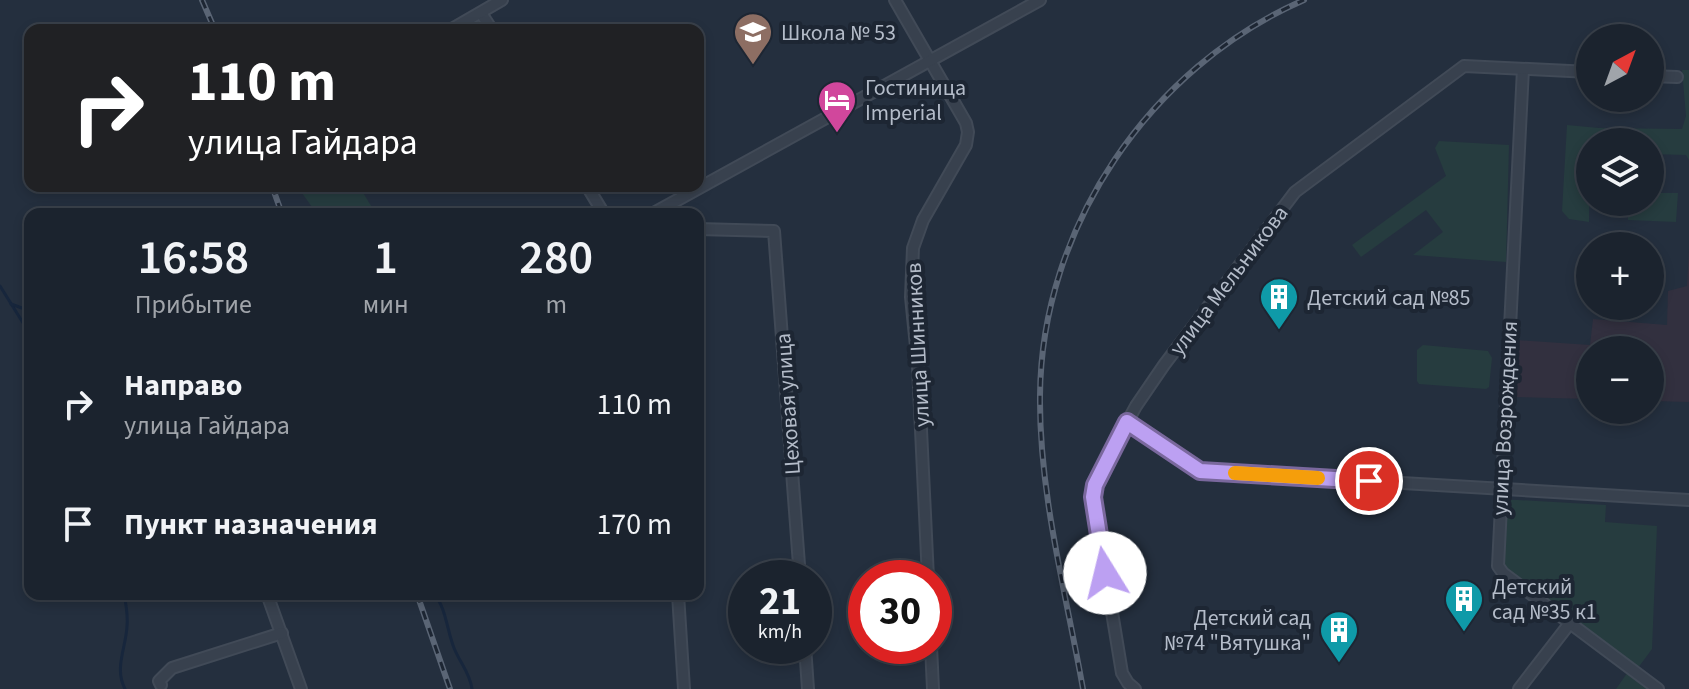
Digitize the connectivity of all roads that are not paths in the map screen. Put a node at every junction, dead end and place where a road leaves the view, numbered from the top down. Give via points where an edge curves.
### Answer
1 (502, 0) edge
2 (895, 0) edge
3 (1040, 0) edge
4 (481, 13) junction
5 (461, 24) edge
6 (488, 24) edge
7 (931, 59) junction
8 (1523, 69) junction
9 (1576, 71) edge
10 (1664, 77) edge
11 (1677, 77) dead end
12 (704, 185) edge
13 (692, 192) edge
14 (663, 208) edge
15 (704, 229) edge
16 (1127, 422) junction
17 (1501, 489) junction
18 (1689, 500) edge
19 (799, 560) edge
20 (927, 560) edge
21 (269, 600) edge
22 (678, 600) edge
23 (1570, 623) junction
24 (282, 633) junction
25 (806, 664) edge
26 (932, 664) edge
27 (161, 685) dead end
28 (1132, 686) edge
29 (301, 689) edge
30 (684, 689) edge
31 (808, 689) edge
32 (933, 689) edge
33 (1519, 689) edge
34 (1658, 689) edge

1 - 4 street
2 - 7 street, улица Шинников
3 - 7 street
4 - 5 street
4 - 6 street
7 - 12 street
7 - 20 street, улица Шинников via 968,132 913,248 911,297
8 - 9 street, улица Мельникова
8 - 16 street, улица Мельникова via 1464,66 1295,192
8 - 17 street, улица Возрождения
10 - 11 street
13 - 14 street
15 - 19 street, Цеховая улица via 774,231
16 - 17 street via 1200,471
16 - 28 street, улица Мельникова via 1093,497 1122,673
17 - 18 street
17 - 23 street, улица Возрождения via 1500,570
21 - 24 street
22 - 30 street
23 - 33 street
23 - 34 street, улица Возрождения
24 - 27 street via 172,668
24 - 29 street
25 - 31 street
26 - 32 street

